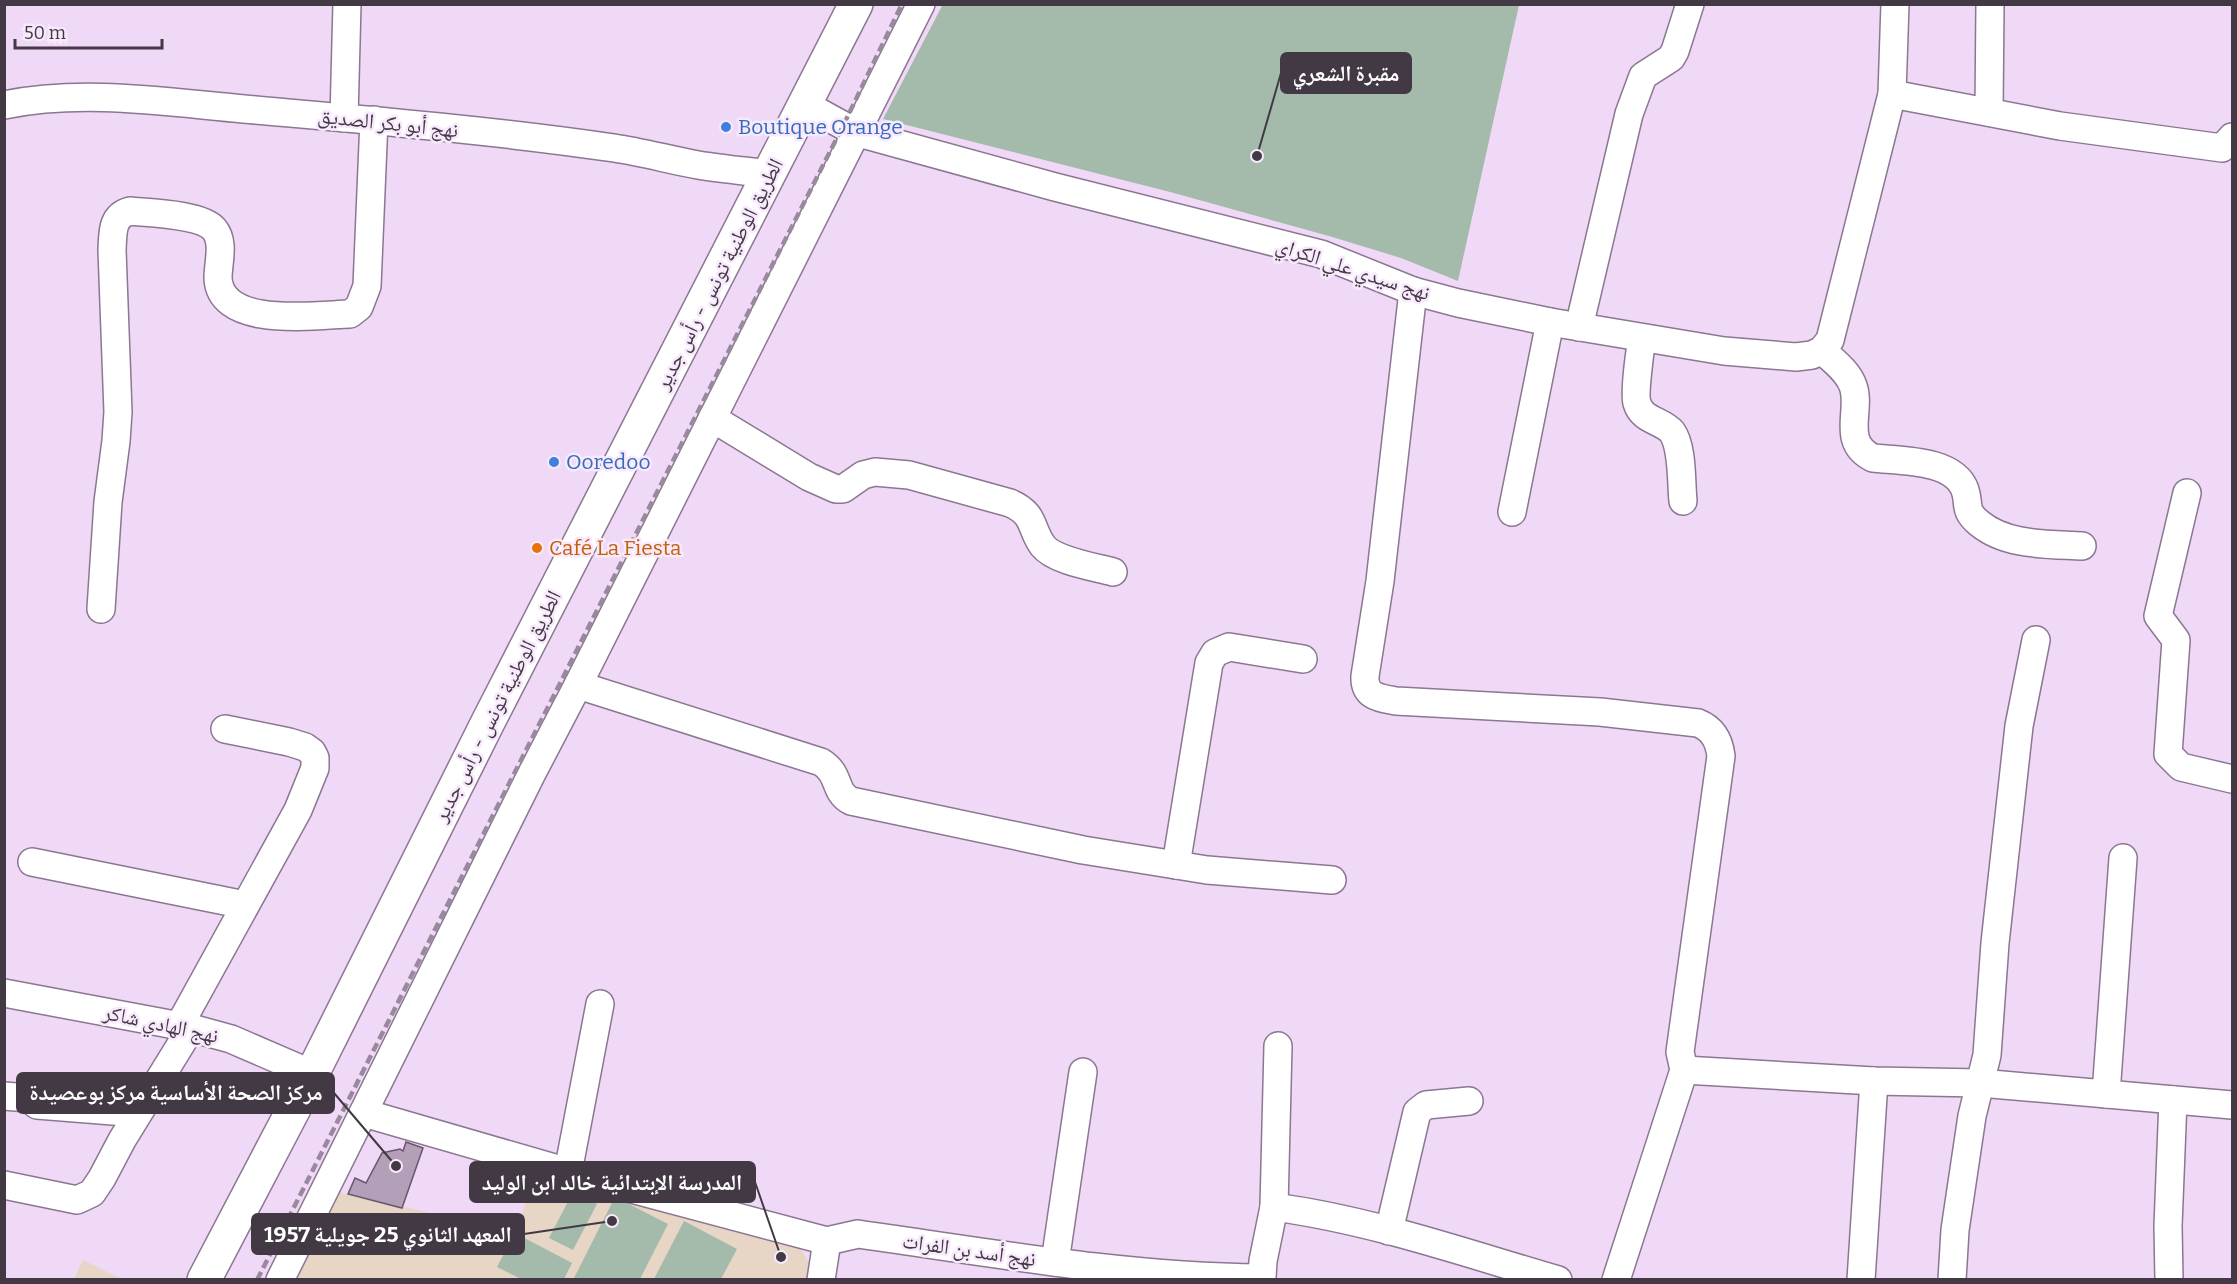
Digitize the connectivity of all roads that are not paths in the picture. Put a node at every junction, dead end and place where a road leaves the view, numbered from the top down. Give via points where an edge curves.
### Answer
1 (347, 4) edge
2 (856, 4) edge
3 (921, 4) edge
4 (1690, 4) edge
5 (1895, 4) edge
6 (1990, 4) edge
7 (1892, 94) junction
8 (4, 105) edge
9 (806, 105) junction
10 (1989, 112) junction
11 (344, 118) junction
12 (374, 120) junction
13 (855, 132) junction
14 (2232, 137) edge
15 (770, 174) junction
16 (1413, 291) junction
17 (1550, 322) junction
18 (1579, 327) junction
19 (1642, 338) junction
20 (1822, 350) junction
21 (712, 418) junction
22 (2187, 493) dead end
23 (1683, 501) dead end
24 (1512, 512) dead end
25 (2082, 546) dead end
26 (1113, 572) dead end
27 (101, 609) dead end
28 (2036, 640) dead end
29 (1303, 659) dead end
30 (578, 685) junction
31 (225, 729) dead end
32 (2232, 779) edge
33 (2123, 858) dead end
34 (32, 862) dead end
35 (1176, 865) junction
36 (1332, 880) dead end
37 (244, 905) junction
38 (4, 993) edge
39 (600, 1004) dead end
40 (185, 1027) junction
41 (1278, 1046) dead end
42 (1684, 1070) junction
43 (1083, 1072) dead end
44 (312, 1074) junction
45 (1874, 1081) junction
46 (1980, 1083) junction
47 (2106, 1094) junction
48 (4, 1096) edge
49 (2173, 1100) junction
50 (1468, 1101) dead end
51 (2232, 1105) edge
52 (138, 1113) junction
53 (364, 1113) junction
54 (568, 1172) junction
55 (4, 1185) edge
56 (1274, 1207) junction
57 (1389, 1231) junction
58 (828, 1241) junction
59 (1055, 1262) junction
60 (1138, 1275) edge
61 (1522, 1275) edge
62 (1207, 1277) edge
63 (1263, 1279) edge
64 (204, 1280) edge
65 (280, 1280) edge
66 (821, 1280) edge
67 (1558, 1280) edge
68 (1616, 1280) edge
69 (1861, 1280) edge
70 (1952, 1280) edge
71 (2169, 1280) edge

1 - 11 street
2 - 9 main road, الطريق الوطنية تونس - رأس جدير
3 - 13 street
4 - 18 street via 1671,58 1643,76 1639,84
5 - 7 street
6 - 10 street
7 - 10 street
7 - 20 street via 1830,340
8 - 11 street, نهج أبو بكر الصديق via 94,97
9 - 13 street, نهج سيدي علي الكراي
9 - 15 main road, الطريق الوطنية تونس - رأس جدير
10 - 14 street via 2222,148
11 - 12 street, نهج أبو بكر الصديق
12 - 15 street, نهج أبو بكر الصديق via 595,145
12 - 27 street via 367,286 359,307 350,314 246,312 222,294 218,280 219,238 207,223 130,211 117,218 112,250 118,412
13 - 16 street, نهج سيدي علي الكراي via 1321,254
13 - 21 street
15 - 44 main road, الطريق الوطنية تونس - رأس جدير
16 - 17 street, نهج سيدي علي الكراي
16 - 42 street via 1365,685 1371,694 1396,701 1667,718 1698,723 1711,731 1721,756 1680,1052
17 - 18 street, نهج سيدي علي الكراي
17 - 24 street
18 - 19 street, نهج سيدي علي الكراي
19 - 20 street, نهج سيدي علي الكراي via 1796,357
19 - 23 street via 1636,402 1641,412 1675,436
20 - 25 street via 1850,379 1854,389 1853,432 1868,456 1924,463 1952,473 1966,491 1971,515 1994,533 2011,539
21 - 26 street via 809,477 836,489 875,472 909,475 1010,503 1032,520 1044,546 1054,554
21 - 30 street
22 - 32 street via 2158,616 2176,640 2168,754 2181,767
28 - 46 street via 2012,775 1987,1055
29 - 35 street via 1229,647 1215,653 1209,663
30 - 35 street via 820,762 831,769 843,795 851,801 1083,850
30 - 53 street
31 - 37 street via 305,747 315,758 315,768 298,810
33 - 47 street
34 - 37 street
35 - 36 street
37 - 40 street
38 - 40 street, نهج الهادي شاكر
39 - 54 street
40 - 44 street, نهج الهادي شاكر via 231,1039
40 - 52 street
41 - 56 street, نهج أسد بن الفرات
42 - 45 street
42 - 68 street
43 - 59 street
44 - 64 main road, الطريق الوطنية تونس - رأس جدير
45 - 46 street
45 - 69 street
46 - 47 street
46 - 70 street via 1955,1230
47 - 49 street
48 - 52 street via 28,1098 37,1105
49 - 51 street
49 - 71 street
50 - 57 street via 1426,1105 1417,1112
52 - 55 street via 92,1193 77,1200
53 - 54 street, نهج أسد بن الفرات
53 - 65 street
54 - 58 street, نهج أسد بن الفرات
56 - 57 street
56 - 63 street, نهج أسد بن الفرات
57 - 61 street
58 - 59 street, نهج أسد بن الفرات via 858,1234
58 - 66 street
59 - 60 street, نهج أسد بن الفرات
60 - 62 street, نهج أسد بن الفرات
61 - 67 street
62 - 63 street, نهج أسد بن الفرات

